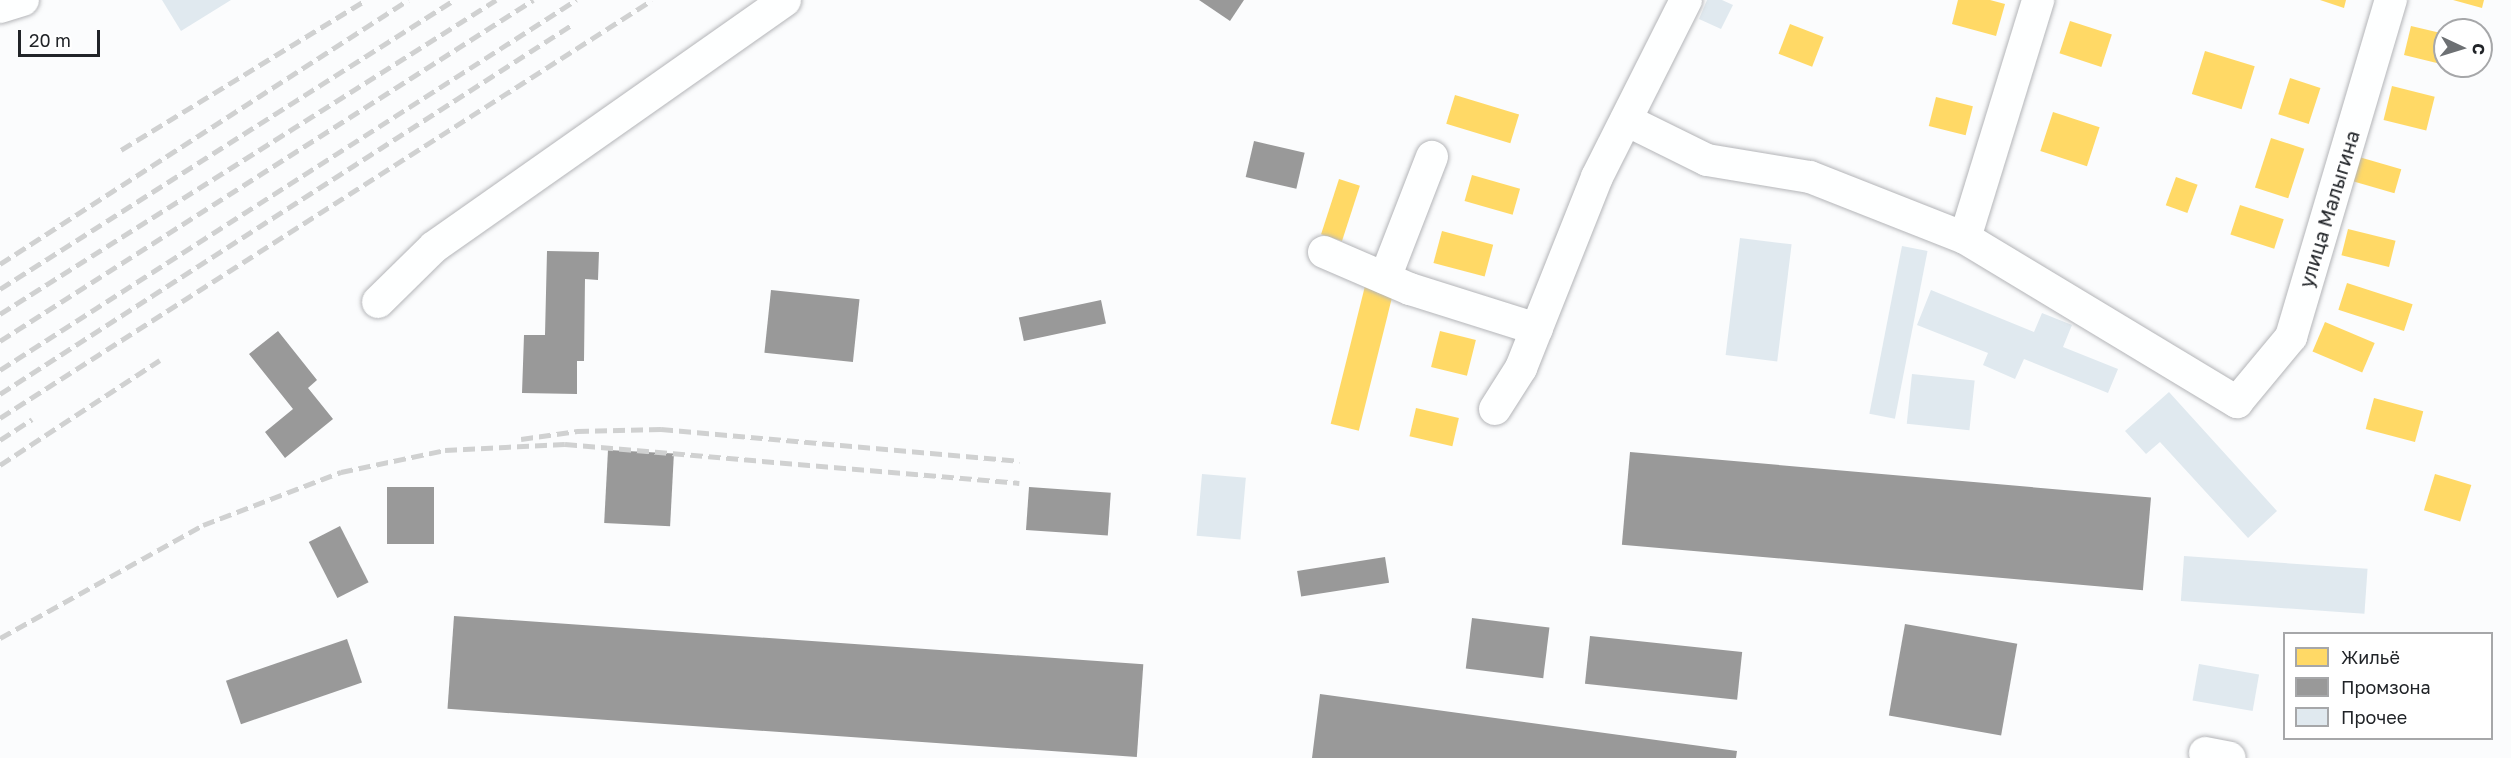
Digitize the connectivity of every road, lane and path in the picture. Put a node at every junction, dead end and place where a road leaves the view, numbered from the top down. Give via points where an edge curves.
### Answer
1 (23, 0) edge
2 (785, 0) edge
3 (1686, 0) edge
4 (2038, 0) edge
5 (2391, 0) edge
6 (0, 7) edge
7 (1626, 120) junction
8 (1432, 157) dead end
9 (1965, 238) junction
10 (1324, 252) dead end
11 (1385, 278) junction
12 (378, 302) dead end
13 (1537, 329) junction
14 (1495, 409) dead end

1 - 6 street
2 - 12 street via 434,247
3 - 7 street
4 - 9 street
5 - 9 street, улица Малыгина via 2291,337 2237,402
7 - 9 street via 1707,160 1810,177
7 - 13 street via 1598,177
8 - 11 street
10 - 11 street
11 - 13 street
13 - 14 street via 1521,368

